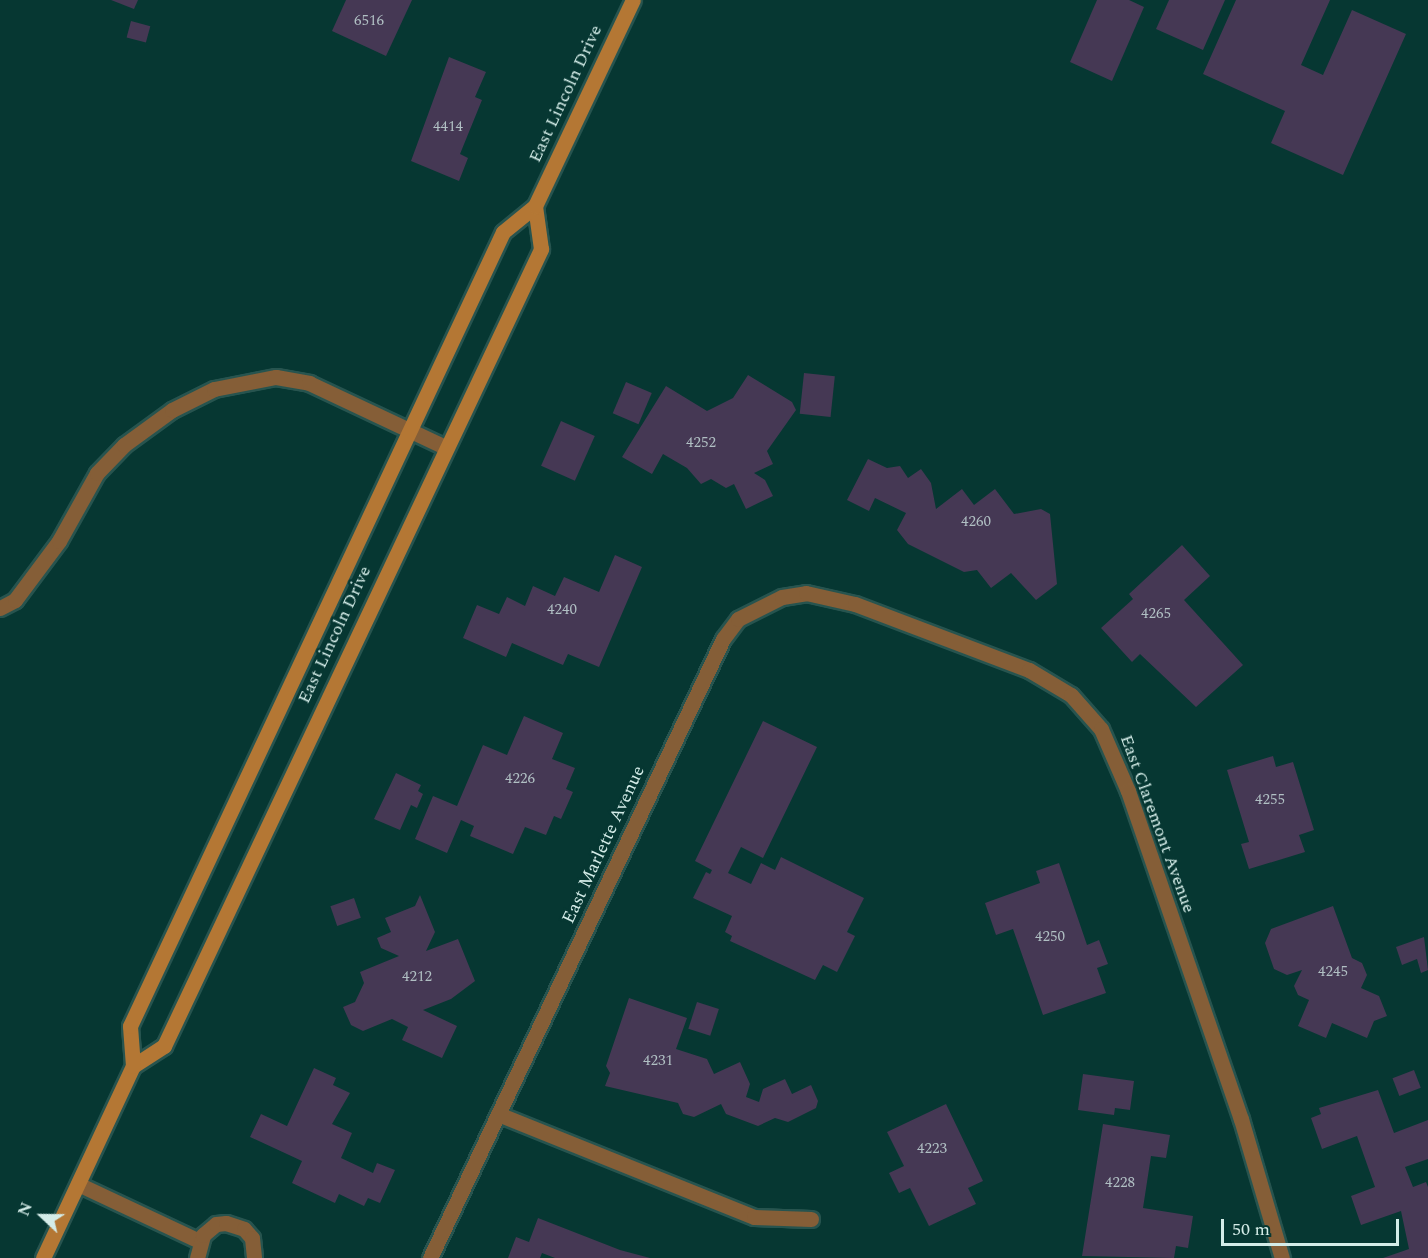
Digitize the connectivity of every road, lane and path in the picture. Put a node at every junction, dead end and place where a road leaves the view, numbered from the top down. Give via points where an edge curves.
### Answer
1 (633, 0) edge
2 (536, 206) junction
3 (410, 430) junction
4 (445, 447) junction
5 (761, 606) joint
6 (0, 608) edge
7 (133, 1066) junction
8 (498, 1114) junction
9 (78, 1184) junction
10 (811, 1219) dead end
11 (199, 1240) junction
12 (254, 1253) edge
13 (43, 1258) edge
14 (197, 1258) edge
15 (268, 1258) edge
16 (430, 1258) edge
17 (1281, 1258) edge

1 - 2 main road, East Lincoln Drive
2 - 3 main road, East Lincoln Drive via 504,232
2 - 4 main road, East Lincoln Drive via 541,249
3 - 4 street
3 - 6 street via 309,383 276,377 214,389 172,410 124,446 97,473 59,541 15,600
3 - 7 main road, East Lincoln Drive via 130,1026
4 - 7 main road, East Lincoln Drive via 164,1046
5 - 8 street, East Marlette Avenue via 738,619 723,639
5 - 17 street, East Claremont Avenue via 806,592 855,604 1029,670 1071,695 1101,729 1128,791 1241,1119
7 - 9 main road, East Lincoln Drive
8 - 10 street via 754,1218
8 - 16 street, East Marlette Avenue
9 - 11 street
9 - 13 main road, East Lincoln Drive
11 - 12 street via 210,1228 226,1223 244,1229
11 - 14 street
12 - 15 street

